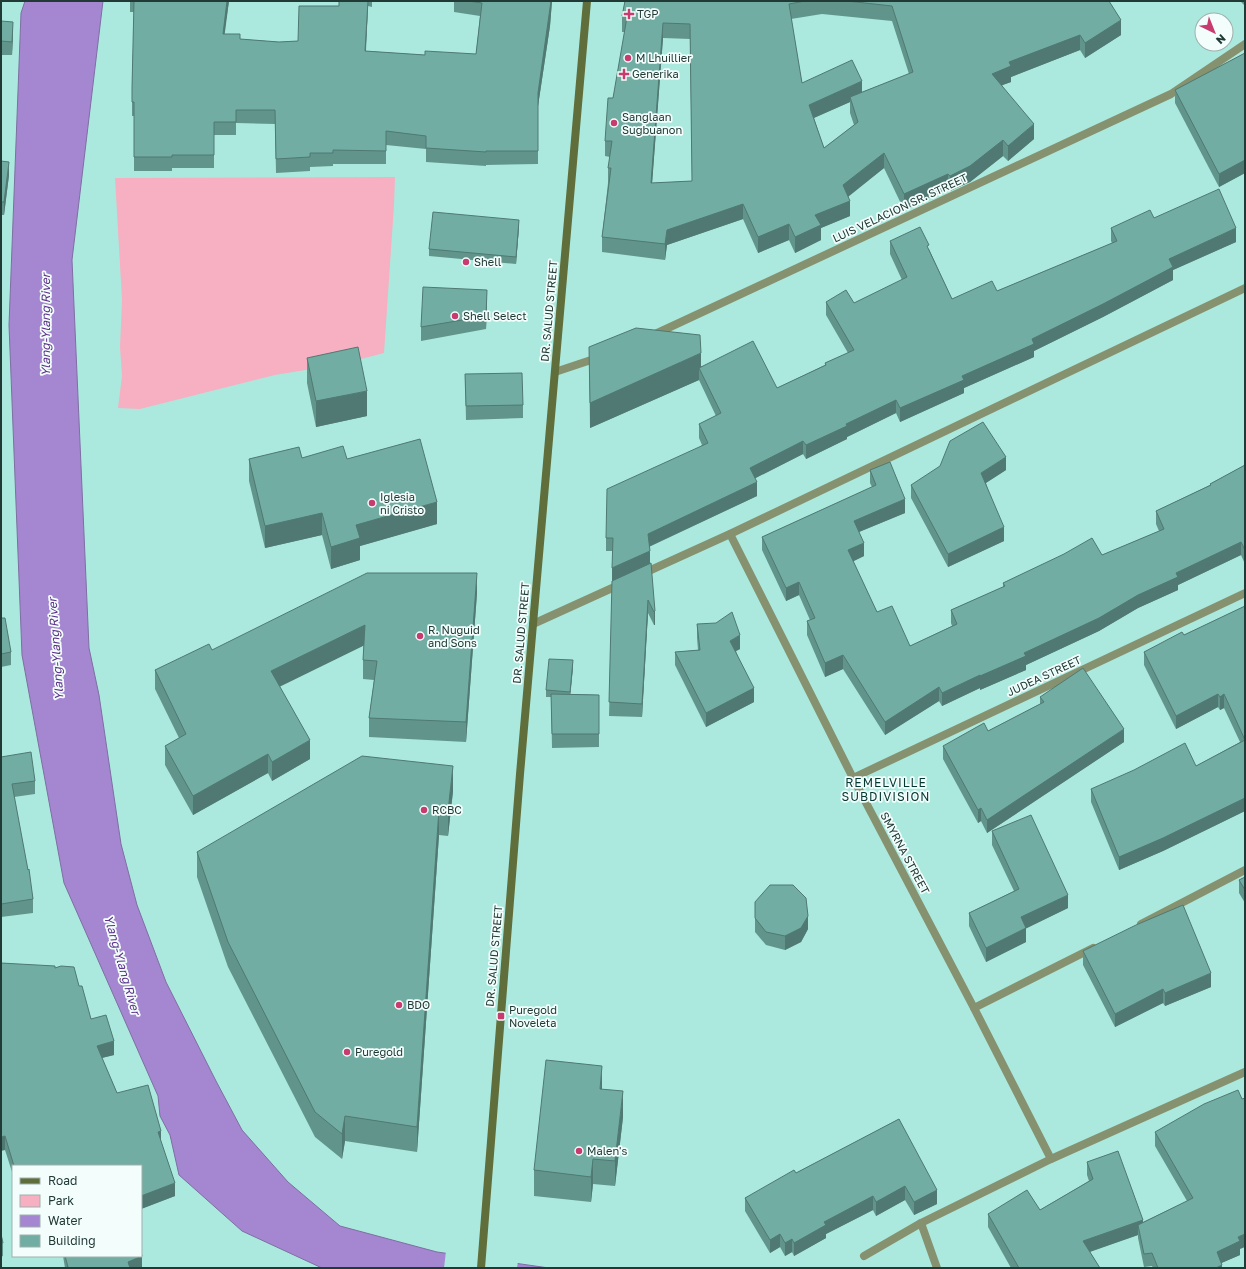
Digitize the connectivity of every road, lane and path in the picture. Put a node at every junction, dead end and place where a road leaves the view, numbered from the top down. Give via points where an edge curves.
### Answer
1 (587, 1) edge
2 (1245, 44) edge
3 (1245, 288) edge
4 (649, 337) edge
5 (606, 355) edge
6 (555, 372) junction
7 (730, 534) junction
8 (1245, 594) edge
9 (533, 624) junction
10 (853, 778) junction
11 (1245, 870) edge
12 (1131, 928) edge
13 (1102, 943) edge
14 (974, 1008) junction
15 (1245, 1072) edge
16 (1051, 1159) junction
17 (921, 1223) junction
18 (864, 1256) dead end
19 (481, 1268) edge
20 (937, 1268) edge

1 - 6 main road, DR. SALUD STREET
2 - 4 street, LUIS VELACION SR. STREET via 1171,94
3 - 7 street
5 - 6 street
6 - 9 main road, DR. SALUD STREET
7 - 9 street
7 - 10 street, SMYRNA STREET
8 - 10 street, JUDEA STREET
9 - 19 main road, DR. SALUD STREET
10 - 14 street, SMYRNA STREET
11 - 12 street
13 - 14 street
14 - 16 street, SMYRNA STREET
15 - 16 street
16 - 17 street
17 - 18 street
17 - 20 street

